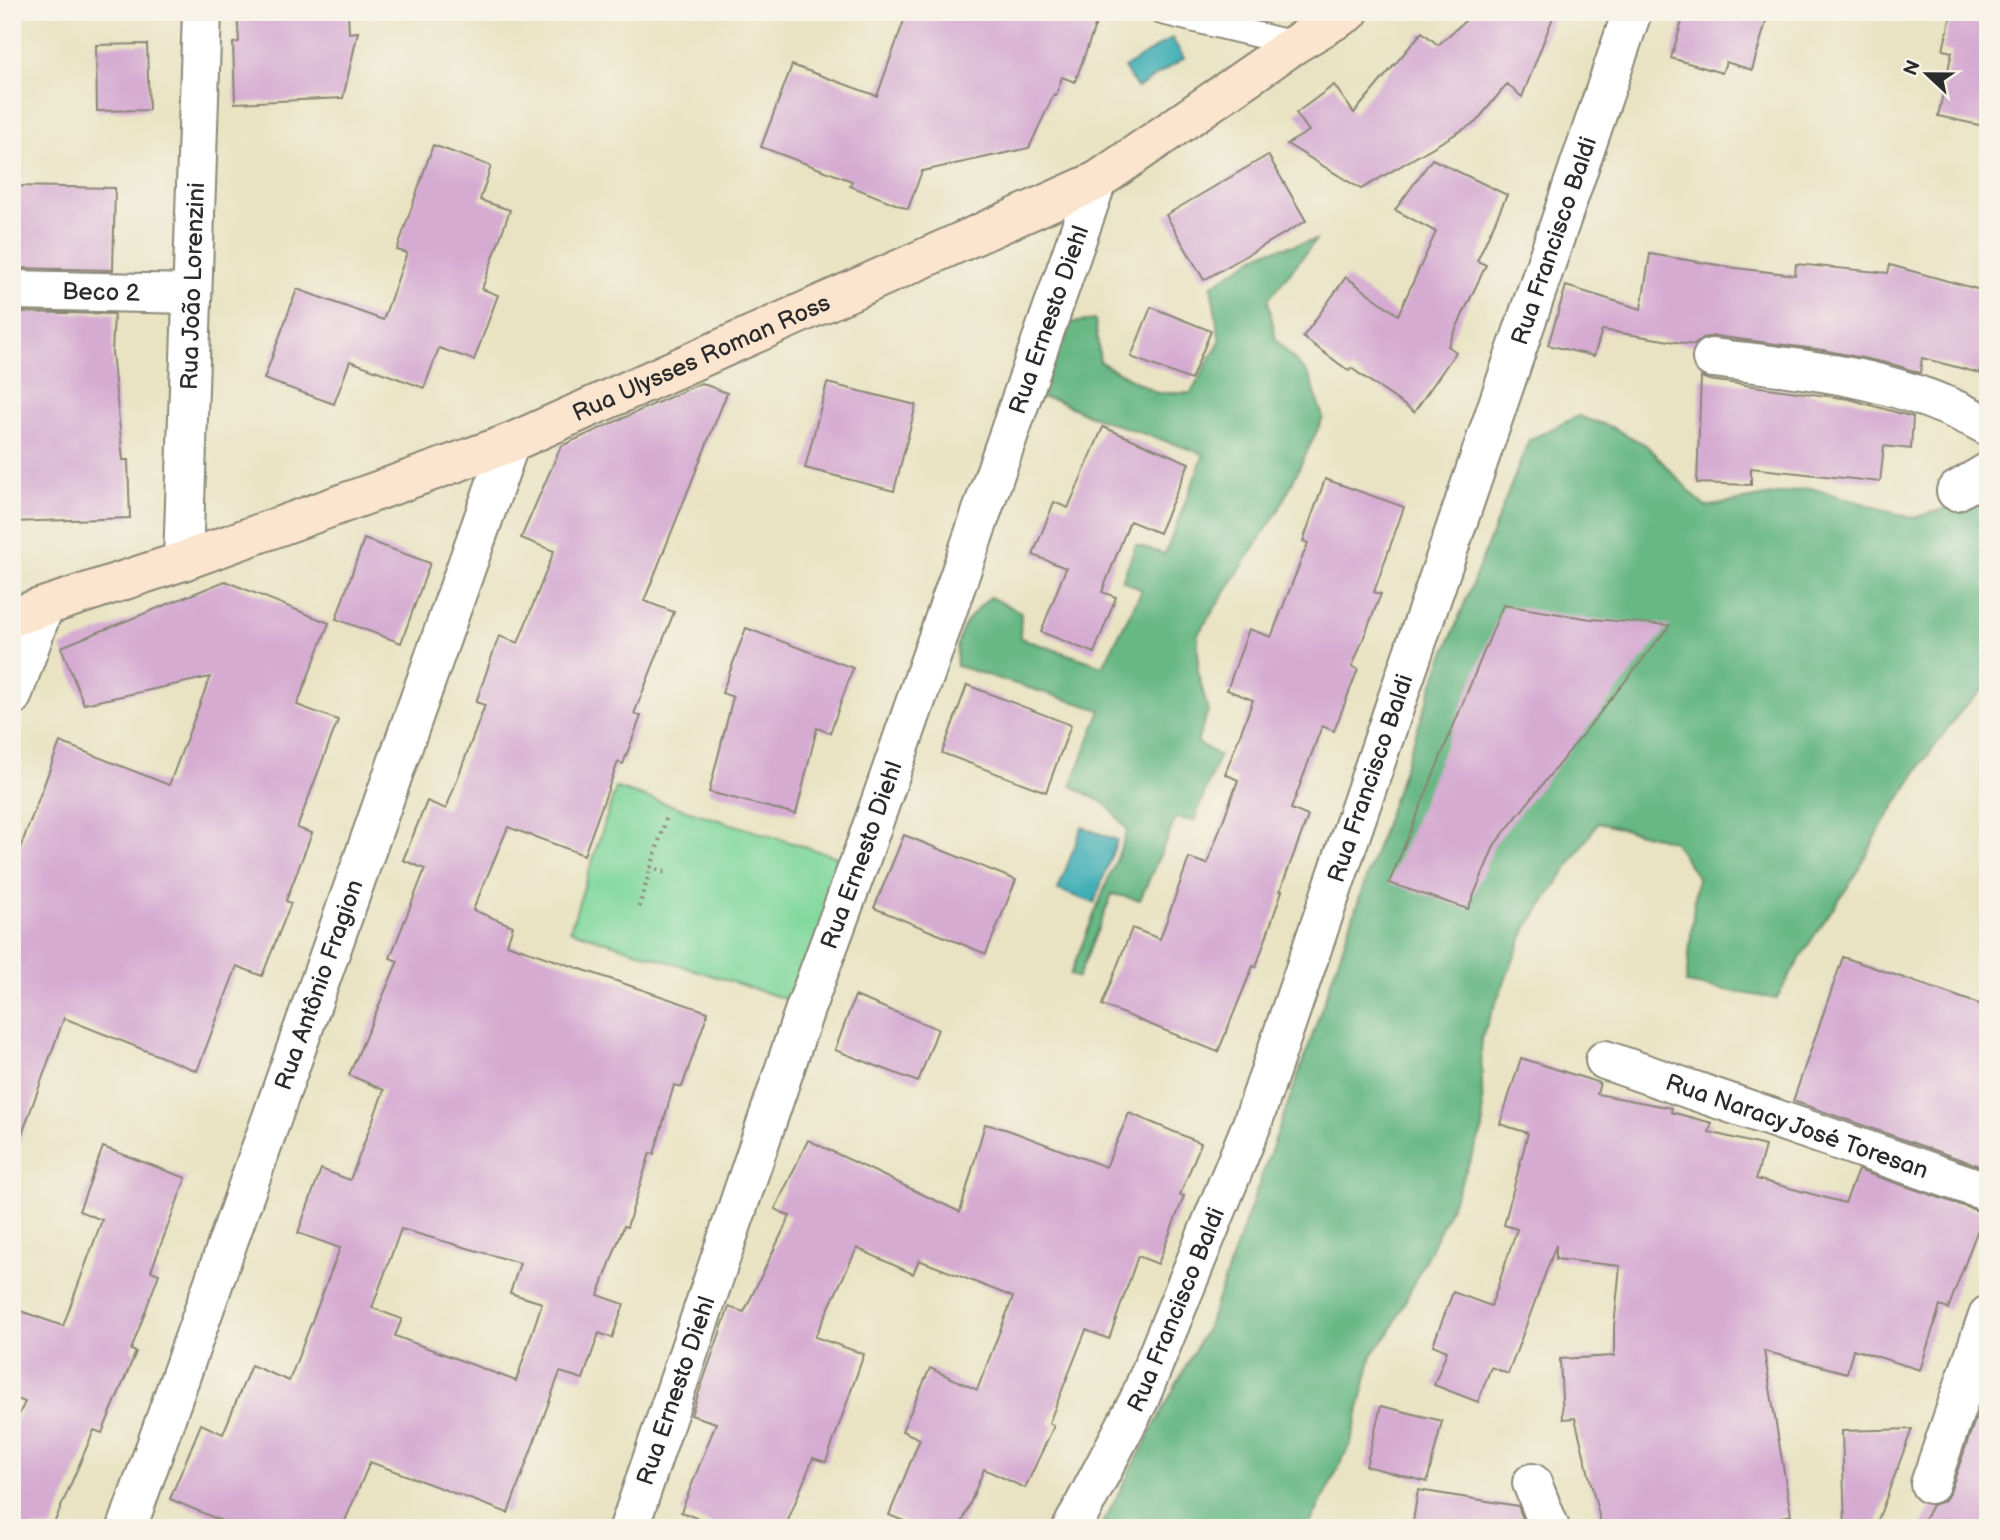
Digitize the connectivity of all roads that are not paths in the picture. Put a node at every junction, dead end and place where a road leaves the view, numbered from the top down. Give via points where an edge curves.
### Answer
1 (202, 12) edge
2 (1162, 12) edge
3 (1349, 12) edge
4 (1632, 12) edge
5 (1295, 44) junction
6 (1097, 181) junction
7 (12, 290) edge
8 (191, 294) junction
9 (1712, 358) dead end
10 (1988, 426) edge
11 (510, 443) junction
12 (183, 561) junction
13 (28, 613) edge
14 (12, 696) edge
15 (1605, 1060) dead end
16 (1988, 1192) edge
17 (1988, 1315) edge
18 (1532, 1483) dead end
19 (1930, 1484) dead end
20 (127, 1528) edge
21 (629, 1528) edge
22 (1072, 1528) edge
23 (1550, 1528) edge

1 - 8 street, Rua João Lorenzini
2 - 5 lane
3 - 5 street, Rua Ulysses Roman Ross
4 - 22 street, Rua Francisco Baldi via 1252,1124 1139,1400
5 - 6 street, Rua Ulysses Roman Ross
6 - 11 street, Rua Ulysses Roman Ross
6 - 21 street, Rua Ernesto Diehl via 804,1009
7 - 8 street, Beco 2
8 - 12 street, Rua João Lorenzini
9 - 10 street via 1843,374 1910,391
11 - 12 street, Rua Ulysses Roman Ross
11 - 20 street, Rua Antônio Fragion
12 - 13 street, Rua Ulysses Roman Ross
13 - 14 street
15 - 16 street, Rua Naracy José Toresan
17 - 19 street
18 - 23 street

